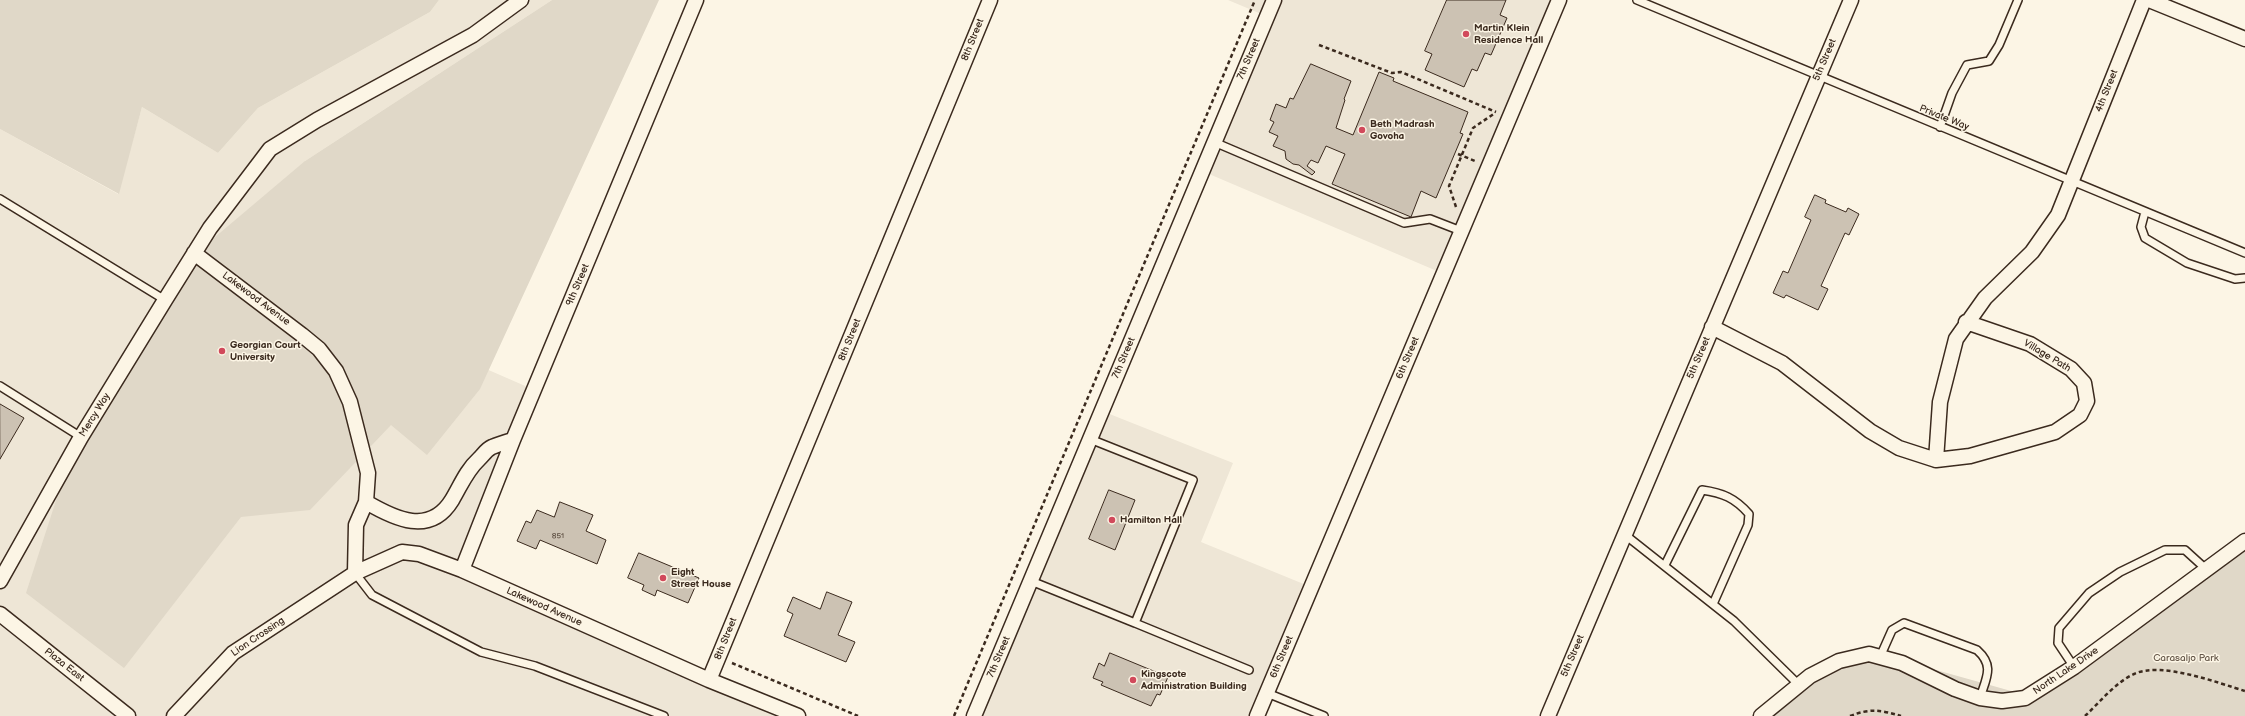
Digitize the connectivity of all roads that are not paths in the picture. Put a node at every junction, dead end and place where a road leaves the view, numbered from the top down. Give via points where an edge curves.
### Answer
1 (521, 0) edge
2 (696, 0) edge
3 (990, 0) edge
4 (1274, 0) edge
5 (1559, 0) edge
6 (1637, 0) edge
7 (1851, 0) edge
8 (2018, 0) edge
9 (2144, 0) edge
10 (2149, 0) edge
11 (2245, 39) edge
12 (1818, 77) junction
13 (1940, 127) junction
14 (1214, 142) junction
15 (2071, 182) junction
16 (0, 199) edge
17 (2145, 212) junction
18 (1461, 232) junction
19 (194, 253) junction
20 (2245, 253) edge
21 (2245, 278) edge
22 (165, 300) junction
23 (1966, 322) junction
24 (1712, 327) junction
25 (0, 386) edge
26 (81, 437) junction
27 (1090, 439) junction
28 (513, 440) junction
29 (1936, 460) junction
30 (366, 502) junction
31 (1624, 534) junction
32 (2245, 541) edge
33 (1665, 565) junction
34 (462, 570) junction
35 (2207, 570) junction
36 (355, 573) junction
37 (0, 581) edge
38 (1031, 581) junction
39 (1713, 604) junction
40 (0, 614) edge
41 (1135, 624) junction
42 (1880, 657) junction
43 (2074, 667) junction
44 (1249, 670) dead end
45 (709, 680) junction
46 (1799, 685) junction
47 (1267, 693) junction
48 (1980, 698) junction
49 (128, 716) edge
50 (174, 716) edge
51 (664, 716) edge
52 (798, 716) edge
53 (974, 716) edge
54 (1257, 716) edge
55 (1324, 716) edge
56 (1548, 716) edge
57 (1761, 716) edge

1 - 19 street, Mercy Way via 473,35 317,120 270,149
2 - 28 street, 9th Street
3 - 45 street, 8th Street
4 - 14 street, 7th Street
5 - 18 street, 6th Street
6 - 12 lane, Private Way
7 - 12 street, 5th Street
8 - 13 lane via 1999,45 1989,61 1967,65 1952,93
9 - 15 street, 4th Street
10 - 11 street
12 - 13 lane, Private Way
12 - 24 street, 5th Street
13 - 15 lane, Private Way
14 - 18 lane via 1404,223 1430,219
14 - 27 street, 7th Street
15 - 17 lane, Private Way
15 - 23 street via 2058,214 2032,252 1985,298
16 - 22 lane
17 - 20 lane, Private Way
17 - 21 lane via 2141,226 2145,238 2187,264 2234,278
18 - 47 street, 6th Street
19 - 22 street, Mercy Way
19 - 30 street, Lakewood Avenue via 319,349 336,371 350,402 368,473
22 - 26 street, Mercy Way
23 - 29 street via 1954,345 1940,402
23 - 29 street, Village Path via 2030,344 2070,369 2084,383 2087,401 2080,415 2055,432 1970,456
24 - 29 street, Village Path via 1782,363 1870,431 1899,448
24 - 31 street, 5th Street
25 - 26 lane
26 - 37 street, Mercy Way
27 - 38 street, 7th Street
27 - 41 lane via 1193,480
28 - 30 street via 491,447 462,478 452,501 439,515 426,522 415,522 386,514
28 - 34 street, 9th Street
30 - 36 street, Lakewood Avenue via 356,525
31 - 33 lane
31 - 56 street, 5th Street
32 - 35 street, North Lake Drive
33 - 39 lane
33 - 39 lane via 1702,490 1719,492 1738,501 1749,514 1748,525
34 - 36 street, Lakewood Avenue via 419,554 402,552
34 - 45 street, Lakewood Avenue
35 - 43 street, North Lake Drive
35 - 43 lane via 2185,550 2166,550 2120,572 2088,593 2059,628 2058,643
36 - 50 street, Lion Crossing via 233,653
36 - 51 lane via 372,595 481,652 536,666
38 - 41 lane
38 - 53 street, 7th Street
39 - 46 lane via 1734,621
40 - 49 street, Plaza East
41 - 44 lane
42 - 46 street, North Lake Drive via 1869,654 1839,661 1810,676
42 - 48 street, North Lake Drive via 1902,663 1955,689
42 - 48 lane via 1892,630 1904,623 1977,650 1986,658 1988,664
43 - 48 street, North Lake Drive via 2025,698 2002,701
45 - 52 street, Lakewood Avenue
46 - 57 street, North Lake Drive
47 - 54 street, 6th Street
47 - 55 lane

